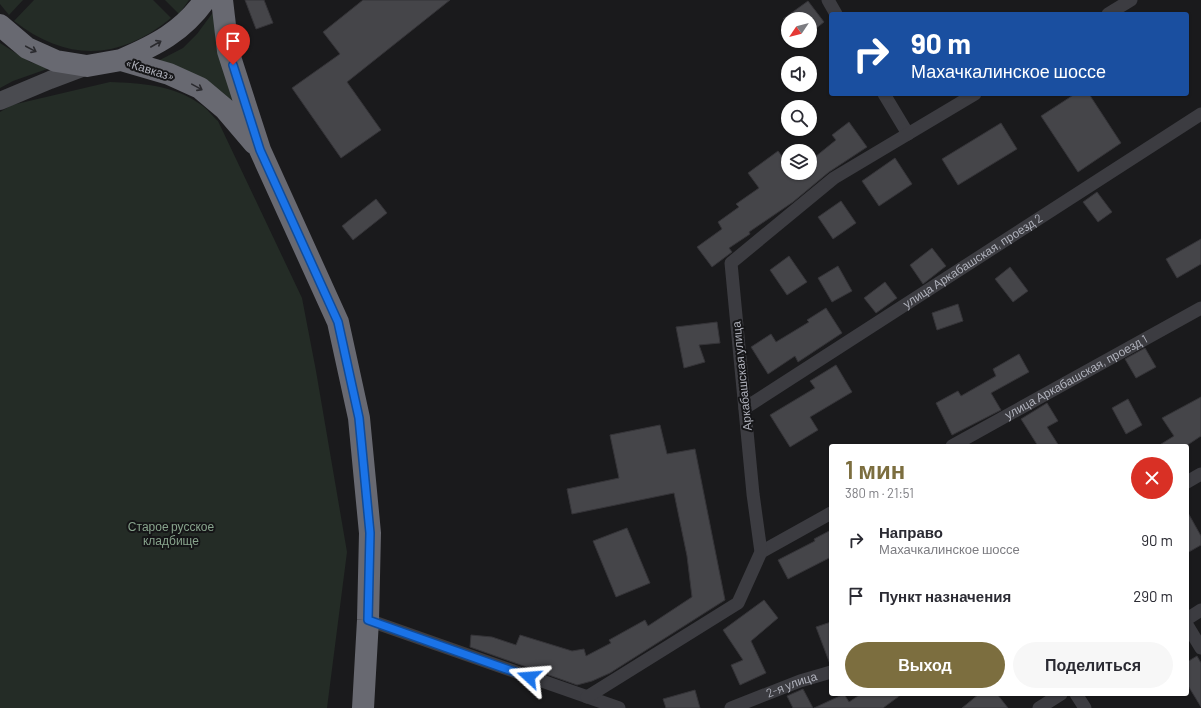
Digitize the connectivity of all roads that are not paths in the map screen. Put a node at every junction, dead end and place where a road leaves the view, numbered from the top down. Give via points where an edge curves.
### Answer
1 (205, 0) edge
2 (222, 0) edge
3 (828, 0) edge
4 (1131, 0) edge
5 (835, 12) edge
6 (1111, 12) edge
7 (0, 25) edge
8 (121, 60) junction
9 (88, 66) junction
10 (885, 96) edge
11 (972, 96) edge
12 (0, 101) edge
13 (1201, 114) edge
14 (908, 134) junction
15 (260, 150) junction
16 (1201, 308) edge
17 (745, 408) junction
18 (956, 444) edge
19 (1201, 474) edge
20 (1189, 481) edge
21 (829, 514) edge
22 (761, 552) junction
23 (1201, 610) edge
24 (1189, 618) edge
25 (368, 620) junction
26 (1189, 629) edge
27 (1201, 648) edge
28 (829, 673) edge
29 (1058, 696) edge
30 (1077, 696) edge
31 (587, 697) junction
32 (363, 708) edge
33 (619, 708) edge
34 (731, 708) edge
35 (1039, 708) edge
36 (1085, 708) edge

8 -> 1 highway via 157,45 182,26
2 - 15 highway via 228,51
3 - 5 street
4 - 6 street
7 -> 9 highway, «Кавказ» via 28,48 56,61
8 - 9 highway, «Кавказ»
8 -> 15 highway, «Кавказ» via 169,74 200,88 225,108
9 - 12 main road
10 - 14 street
11 - 14 street, Аркабашская улица
13 - 17 street, улица Аркабашская, проезд 2
14 - 17 street, Аркабашская улица via 834,178 731,263
15 - 25 highway via 338,322 360,425 370,533
16 - 18 street, улица Аркабашская, проезд 1
17 - 22 street, Аркабашская улица
19 - 20 street
21 - 22 street
22 - 31 street via 738,603
23 - 24 street
25 - 31 street
25 - 32 highway
26 - 27 street
28 - 34 street, 2-я улица
29 - 35 street
30 - 36 street
31 - 33 street

